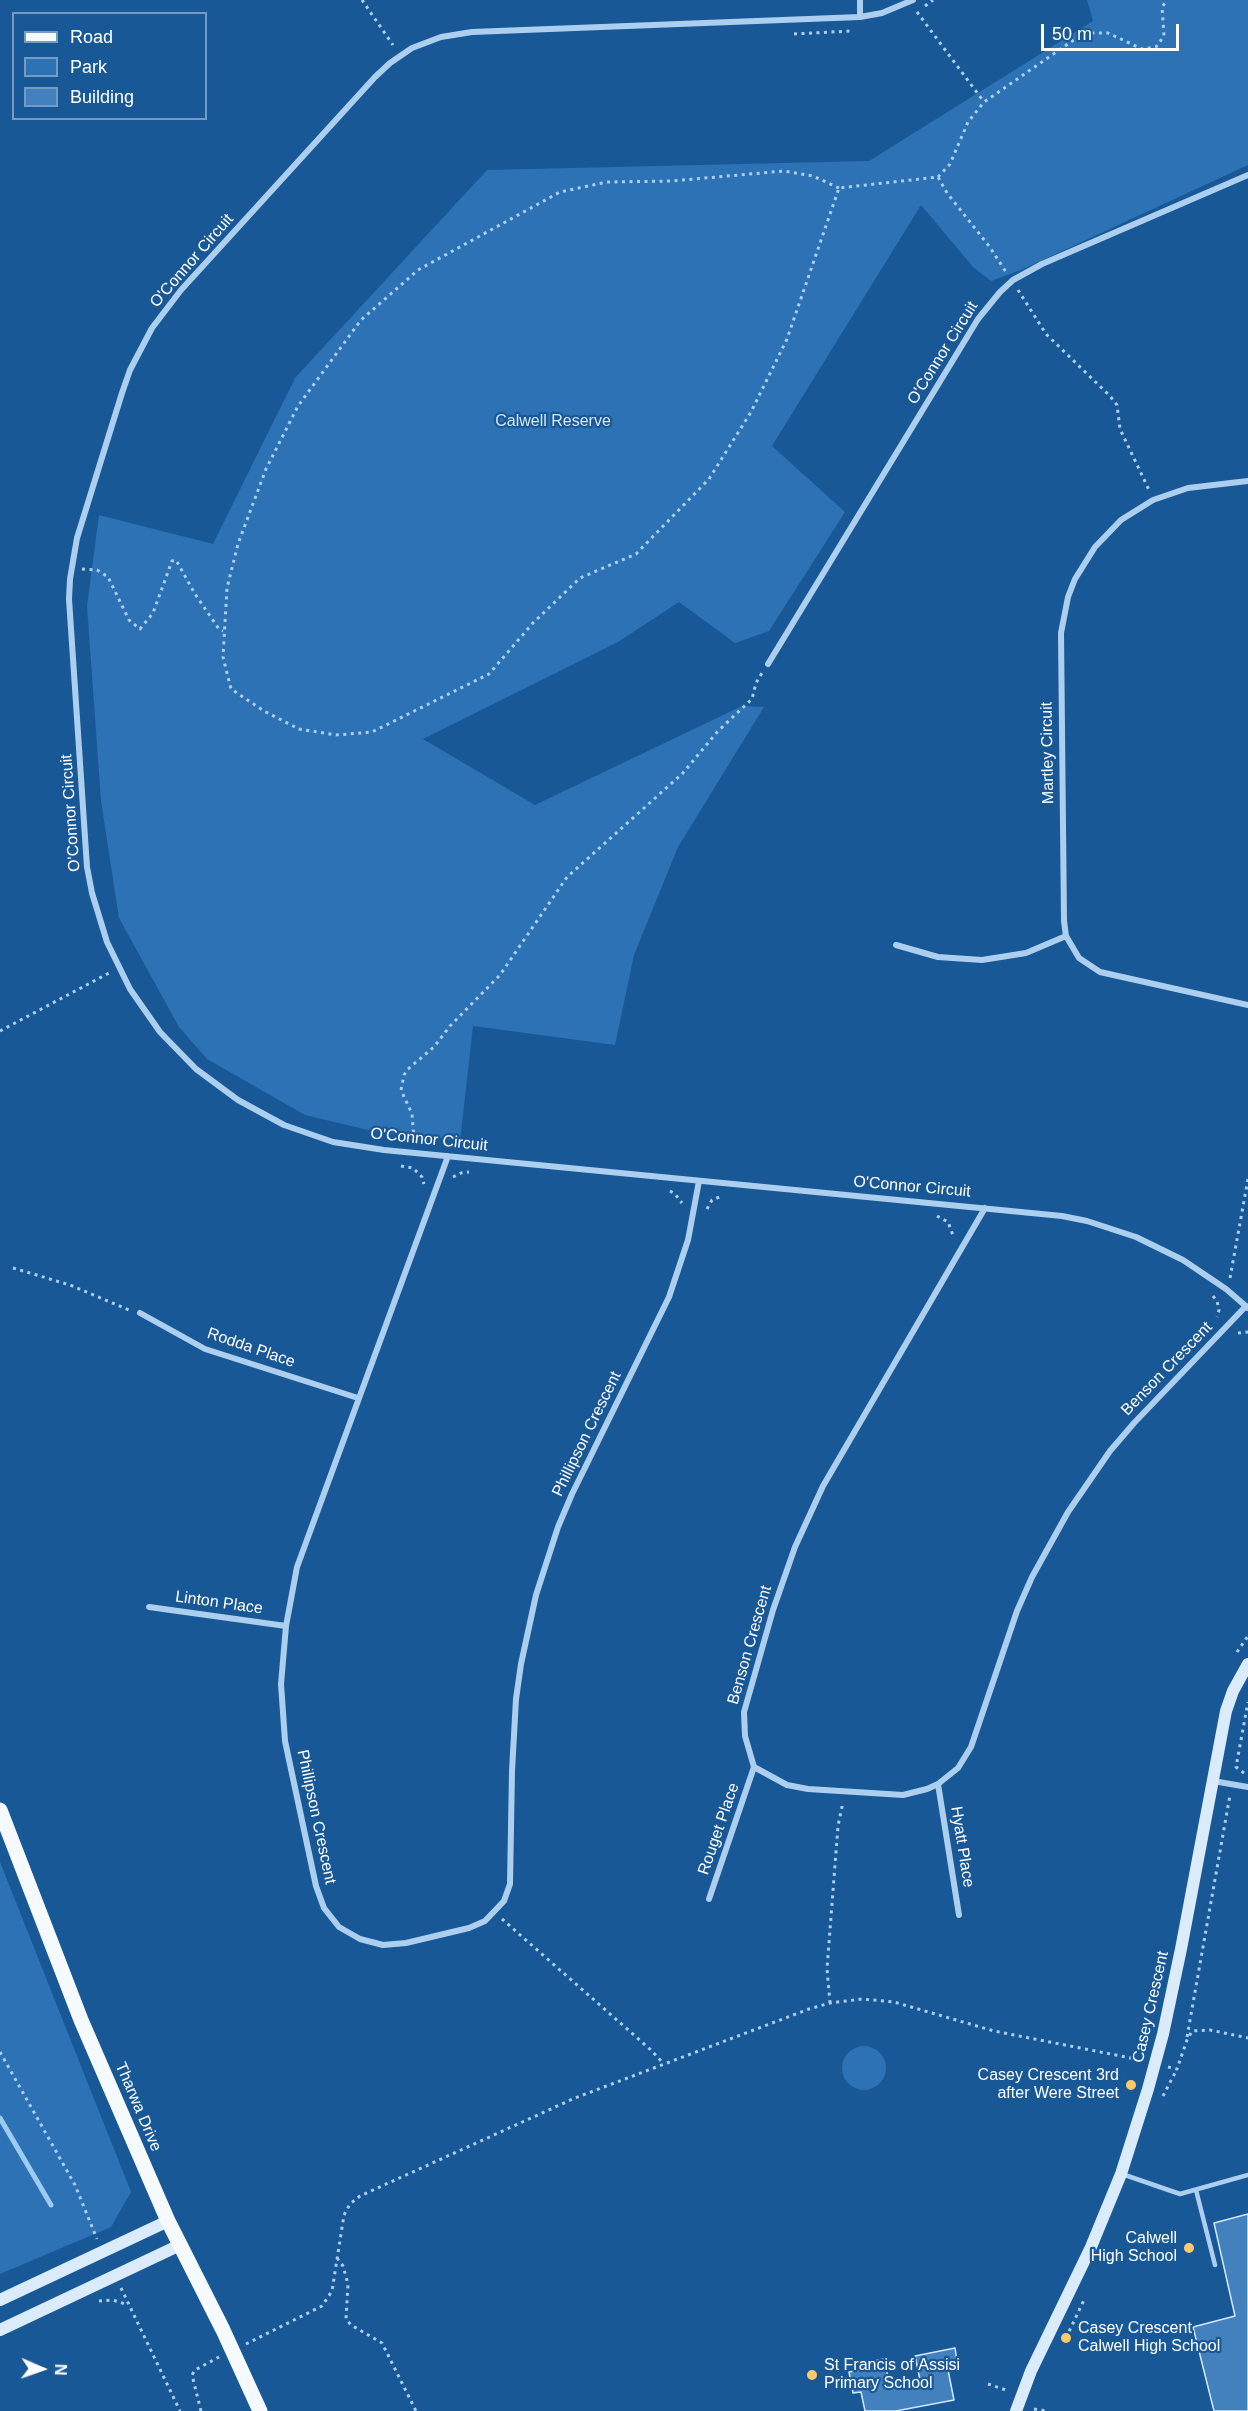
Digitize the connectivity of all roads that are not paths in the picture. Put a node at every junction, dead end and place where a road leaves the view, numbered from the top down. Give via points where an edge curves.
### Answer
1 (860, 0) edge
2 (913, 0) edge
3 (860, 17) junction
4 (1248, 175) edge
5 (1248, 480) edge
6 (768, 664) road end
7 (1066, 936) junction
8 (896, 945) dead end
9 (1248, 1005) edge
10 (448, 1156) junction
11 (699, 1181) junction
12 (985, 1208) junction
13 (1247, 1307) edge
14 (140, 1313) road end
15 (358, 1398) junction
16 (149, 1607) dead end
17 (286, 1626) junction
18 (1248, 1664) edge
19 (754, 1767) junction
20 (1212, 1780) junction
21 (938, 1784) junction
22 (1248, 1787) edge
23 (0, 1810) edge
24 (709, 1899) dead end
25 (959, 1915) dead end
26 (1120, 2174) junction
27 (1248, 2175) edge
28 (1196, 2190) junction
29 (168, 2221) junction
30 (180, 2245) junction
31 (1215, 2265) dead end
32 (0, 2300) edge
33 (0, 2330) edge
34 (260, 2411) edge
35 (1016, 2411) edge

1 - 3 street
2 - 3 street, O'Connor Circuit
3 - 10 street, O'Connor Circuit via 472,32 441,37 412,48 375,77 181,290 152,328 126,382 77,538 69,599 87,867 107,942 130,989 160,1032 196,1069 238,1100 284,1125 333,1142
4 - 6 street, O'Connor Circuit via 1042,264 1000,292 978,319
5 - 7 street, Martley Circuit via 1188,488 1152,500 1121,520 1095,547 1072,588 1060,633
7 - 8 street via 1026,953 982,960 938,957
7 - 9 street via 1079,958 1100,972
10 - 11 street, O'Connor Circuit
10 - 15 street, Phillipson Crescent
11 - 12 street, O'Connor Circuit
11 - 17 street, Phillipson Crescent via 688,1240 669,1297 572,1494 536,1595 516,1700 510,1884 504,1901 485,1921 406,1943 383,1945 349,1934 324,1908 285,1742 281,1684
12 - 13 street, O'Connor Circuit via 1062,1216 1136,1237 1183,1260
12 - 19 street, Benson Crescent via 839,1457 795,1547 744,1712 745,1736
13 - 21 street, Benson Crescent via 1134,1422 1068,1512 1017,1611 971,1747 958,1768
14 - 15 street, Rodda Place via 206,1349
15 - 17 street, Phillipson Crescent via 297,1567
16 - 17 street, Linton Place
18 - 20 street, Casey Crescent via 1226,1711
19 - 21 street, Benson Crescent via 787,1785 808,1789 903,1795
19 - 24 street, Rouget Place
20 - 22 street
20 - 26 street, Casey Crescent via 1155,2064
21 - 25 street, Hyatt Place
23 - 29 main road, Tharwa Drive via 81,2020
26 - 28 lane via 1180,2194
26 - 35 street, Casey Crescent
27 - 28 lane
28 - 31 lane
29 - 30 main road, Tharwa Drive
29 - 32 street
30 - 33 street
30 - 34 main road, Tharwa Drive

